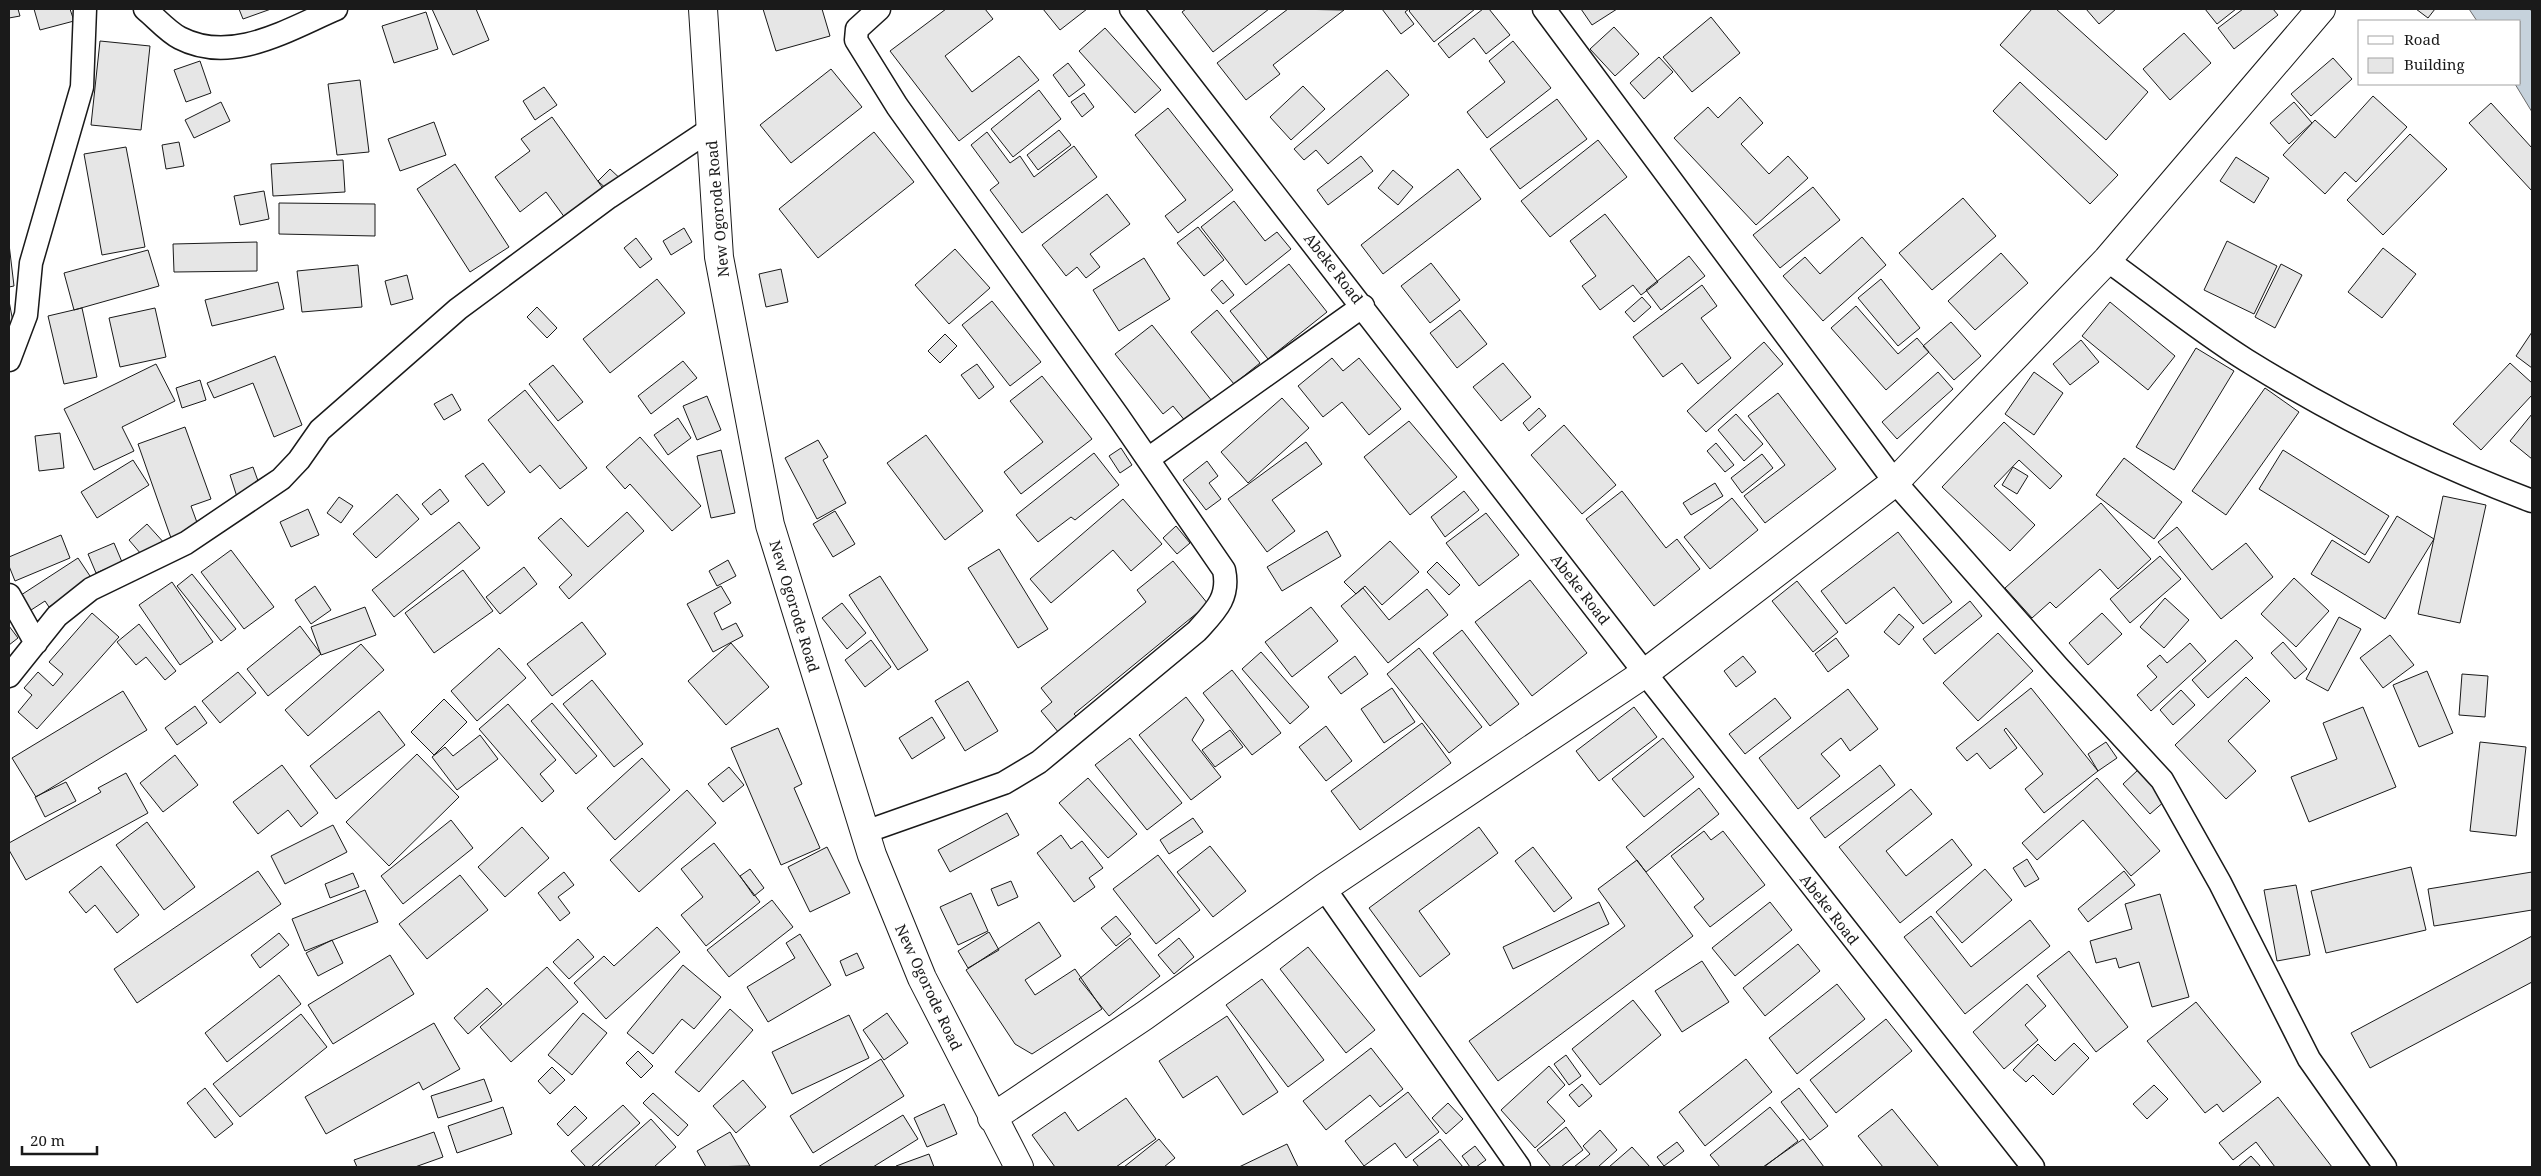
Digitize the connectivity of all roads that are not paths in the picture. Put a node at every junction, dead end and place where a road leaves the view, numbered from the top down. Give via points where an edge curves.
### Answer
1 (85, 9) edge
2 (145, 9) edge
3 (336, 9) edge
4 (703, 9) edge
5 (879, 9) edge
6 (1132, 9) edge
7 (1544, 9) edge
8 (2321, 9) edge
9 (710, 129) junction
10 (2107, 260) junction
11 (1364, 306) junction
12 (9, 360) edge
13 (1148, 459) junction
14 (1894, 482) junction
15 (2532, 501) edge
16 (9, 595) edge
17 (36, 643) junction
18 (1645, 673) junction
19 (9, 676) edge
20 (865, 832) junction
21 (1324, 888) junction
22 (992, 1118) junction
23 (1019, 1167) edge
24 (1519, 1167) edge
25 (2033, 1167) edge
26 (2384, 1167) edge

1 - 12 street via 82,87 31,263 26,315
2 - 3 street via 179,38 202,48 228,49 260,41
4 - 9 street, New Ogorode Road
5 - 13 street via 857,29 856,40 897,106
6 - 11 street, Abeke Road
7 - 14 street
8 - 10 street
9 - 17 street via 609,197 458,309 320,430 282,479 186,543 91,589 57,616
9 - 20 street, New Ogorode Road via 719,257 770,525
10 - 14 street
10 - 15 street via 2254,364 2368,429
11 - 13 street
11 - 18 street, Abeke Road
13 - 20 street via 1224,570 1227,584 1219,606 1198,631 1039,762 1004,782
14 - 18 street
14 - 26 street via 2162,780 2220,883 2309,1058
16 - 17 street
17 - 19 street
18 - 21 street
18 - 25 street, Abeke Road
20 - 22 street, New Ogorode Road via 922,978
21 - 22 street via 1144,1016
21 - 24 street
22 - 23 street, New Ogorode Road

